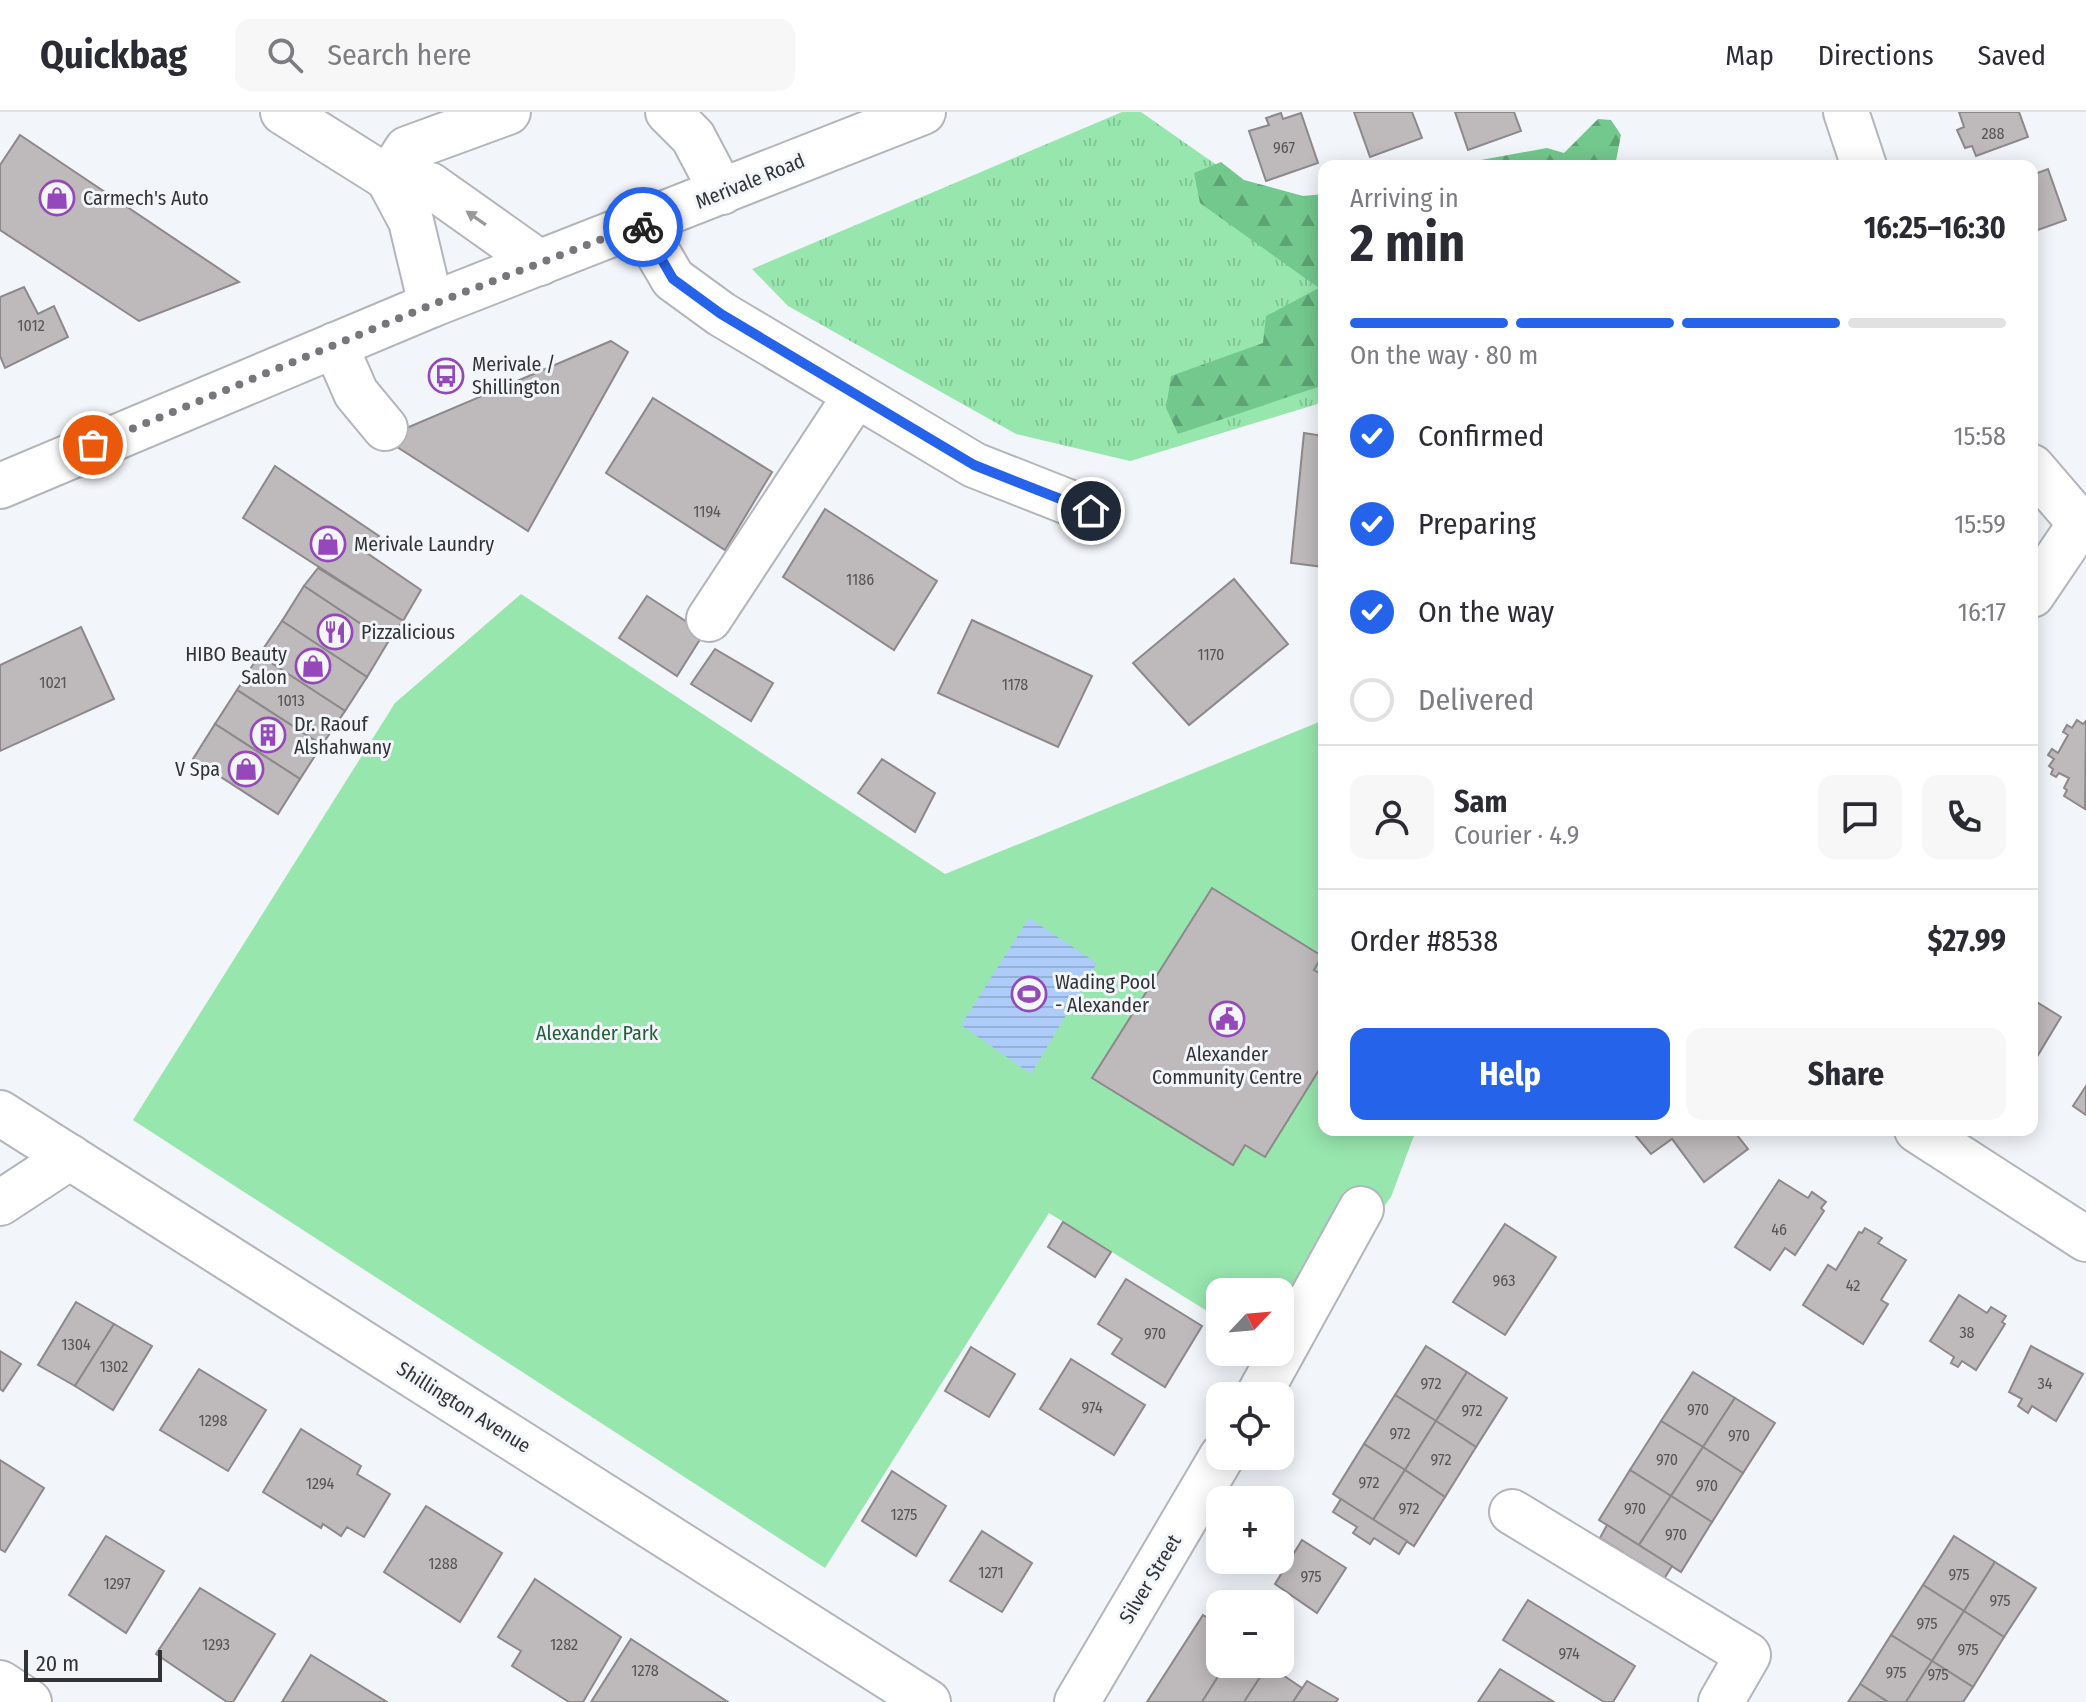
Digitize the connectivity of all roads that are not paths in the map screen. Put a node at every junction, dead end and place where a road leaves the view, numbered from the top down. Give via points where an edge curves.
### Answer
1 (283, 112) edge
2 (508, 112) edge
3 (668, 112) edge
4 (923, 112) edge
5 (1846, 112) edge
6 (1862, 160) edge
7 (388, 178) junction
8 (722, 192) junction
9 (641, 224) junction
10 (540, 263) junction
11 (431, 305) junction
12 (335, 345) junction
13 (856, 395) junction
14 (385, 428) dead end
15 (2038, 474) edge
16 (0, 486) edge
17 (1091, 511) dead end
18 (2083, 527) edge
19 (2038, 587) edge
20 (709, 619) dead end
21 (0, 1113) edge
22 (1926, 1136) edge
23 (70, 1157) junction
24 (0, 1203) edge
25 (1361, 1209) dead end
26 (2086, 1239) edge
27 (1266, 1382) edge
28 (1214, 1470) edge
29 (1512, 1512) dead end
30 (0, 1683) edge
31 (29, 1702) edge
32 (928, 1702) edge
33 (1077, 1702) edge
34 (1721, 1702) edge

1 - 7 street
2 - 7 street via 407,149
3 - 8 street via 693,137
4 - 8 street, Merivale Road
5 - 6 street
10 -> 7 street via 430,185
7 - 11 street via 411,221
8 - 9 street, Merivale Road
9 - 10 street, Merivale Road
9 - 13 street via 673,279
10 - 11 street, Merivale Road
11 - 12 street, Merivale Road
12 - 14 street via 356,393
12 - 16 street, Merivale Road
13 - 17 street via 974,465
13 - 20 street
15 - 18 street
18 - 19 street
21 - 23 street, Shillington Avenue
22 - 26 street
23 - 24 street
23 - 32 street, Shillington Avenue
25 - 27 street
28 - 33 street, Silver Street
29 - 34 street via 1748,1655
30 - 31 street

